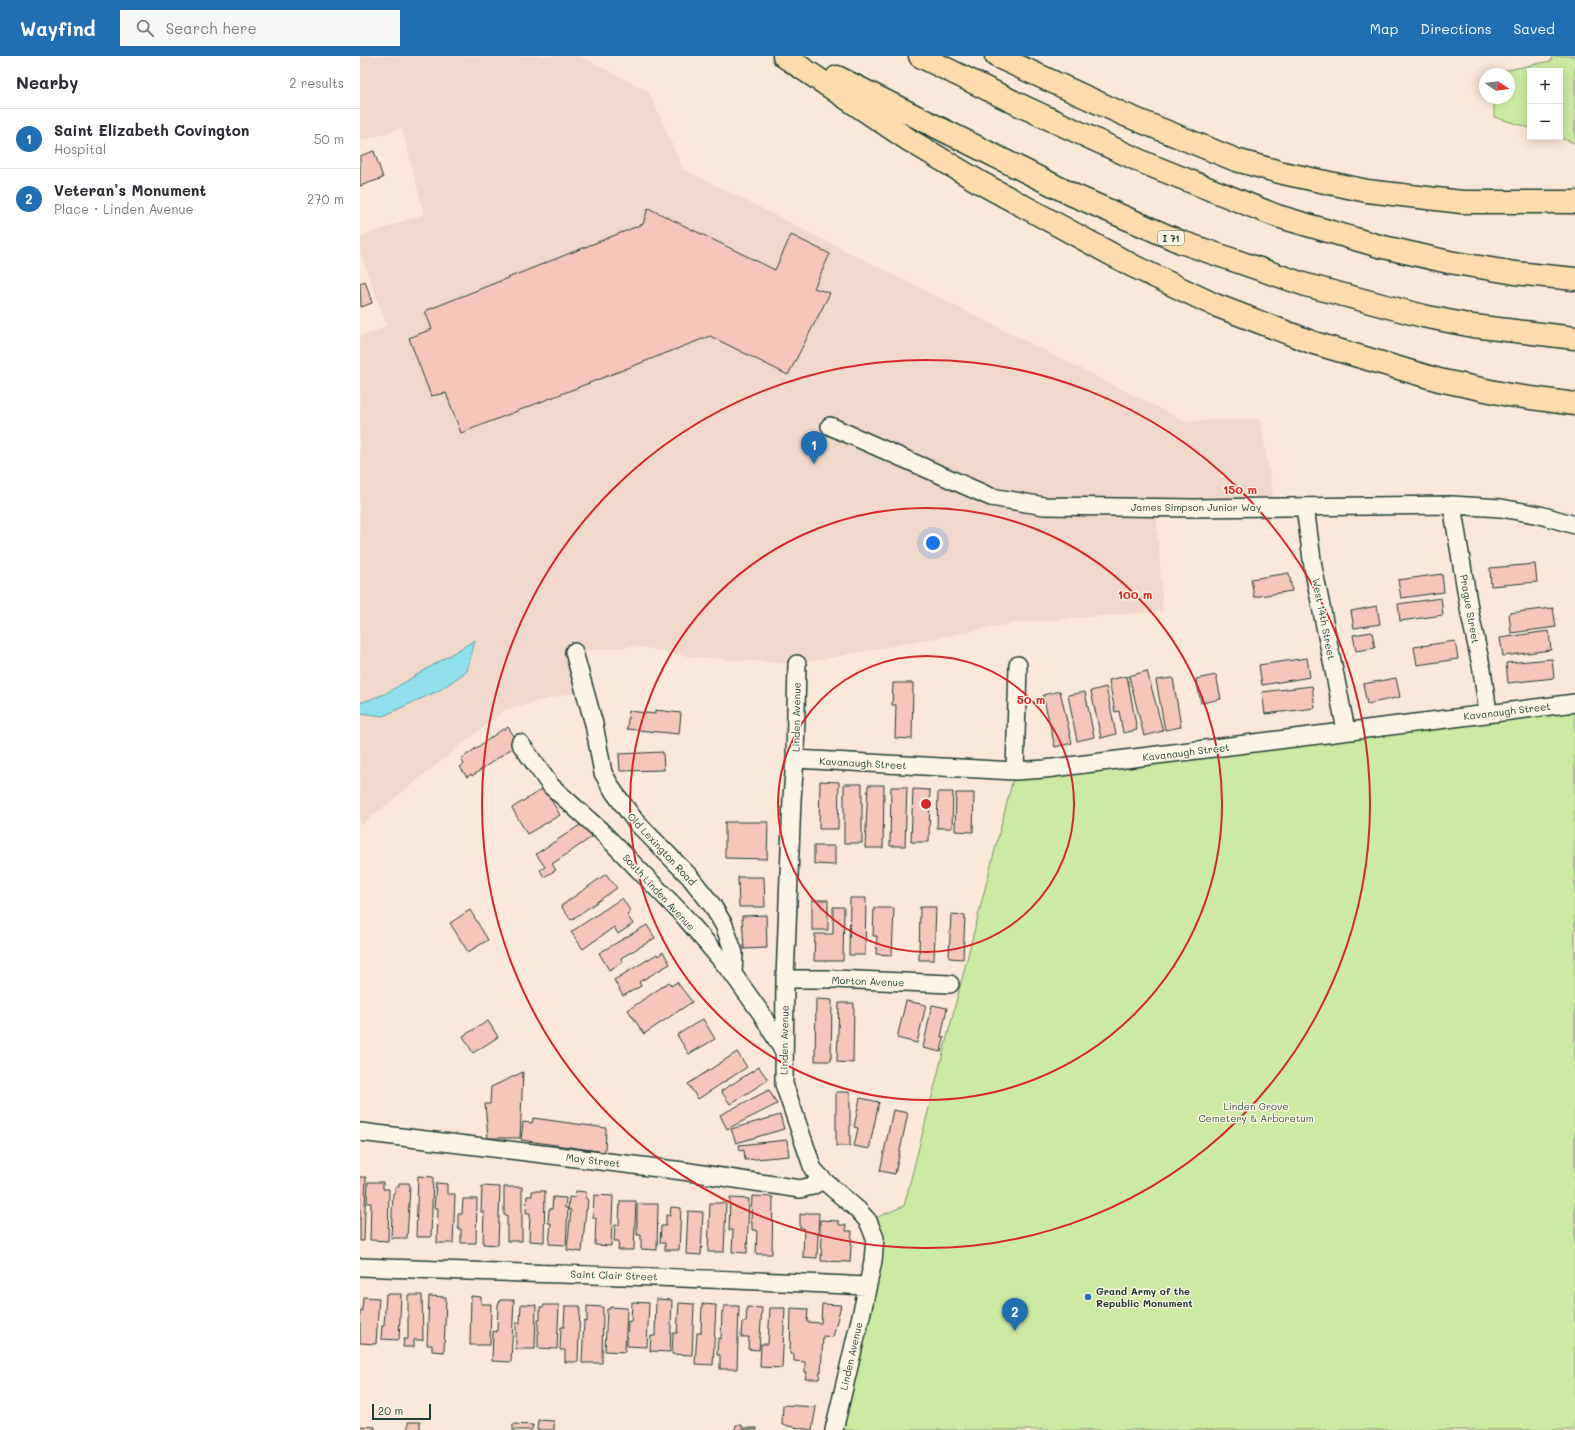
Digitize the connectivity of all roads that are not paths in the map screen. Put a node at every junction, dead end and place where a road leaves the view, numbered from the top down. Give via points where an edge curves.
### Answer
1 (784, 56) edge
2 (795, 56) edge
3 (920, 56) edge
4 (996, 56) edge
5 (1575, 202) edge
6 (1575, 279) edge
7 (1575, 338) edge
8 (1575, 404) edge
9 (830, 426) dead end
10 (1452, 505) junction
11 (1305, 507) junction
12 (1575, 525) edge
13 (574, 652) dead end
14 (797, 664) dead end
15 (1018, 665) dead end
16 (1575, 703) edge
17 (1488, 713) junction
18 (1346, 730) junction
19 (520, 743) dead end
20 (795, 759) junction
21 (1015, 771) junction
22 (733, 974) junction
23 (785, 979) junction
24 (950, 984) dead end
25 (784, 1053) junction
26 (360, 1132) edge
27 (823, 1180) junction
28 (360, 1267) edge
29 (867, 1286) junction
30 (834, 1430) edge

1 - 8 highway via 909,140 981,183 1133,266 1215,305 1314,343 1439,380 1509,395
2 - 7 highway, I 71 via 1073,196 1181,242 1306,285 1423,316 1473,326
3 - 6 highway via 1147,164 1277,216 1379,246 1450,262 1515,273
4 - 5 highway via 1123,114 1236,160 1283,173 1367,191 1462,202
9 - 11 street, James Simpson Junior Way via 991,497 1044,506
10 - 11 street, James Simpson Junior Way
10 - 12 street, James Simpson Junior Way via 1501,508
10 - 17 street, Prague Street
11 - 18 street, West 14th Street via 1313,567
13 - 22 street, Old Lexington Road via 594,724 603,773 636,822 690,877 712,906 724,925 734,953
14 - 20 street, Linden Avenue
15 - 21 street
16 - 17 street, Kavanaugh Street
17 - 18 street, Kavanaugh Street
18 - 21 street, Kavanaugh Street via 1190,752
19 - 22 street, South Linden Avenue via 551,786 601,830 683,915
20 - 21 street, Kavanaugh Street
20 - 23 street, Linden Avenue
22 - 25 street, South Linden Avenue via 761,1013
23 - 24 street, Morton Avenue
23 - 25 street, Linden Avenue
25 - 27 street, Linden Avenue via 784,1084 813,1169
26 - 27 street, May Street via 683,1171 800,1189
27 - 29 street, Linden Avenue via 868,1221 875,1238
28 - 29 street, Saint Clair Street
29 - 30 street, Linden Avenue

